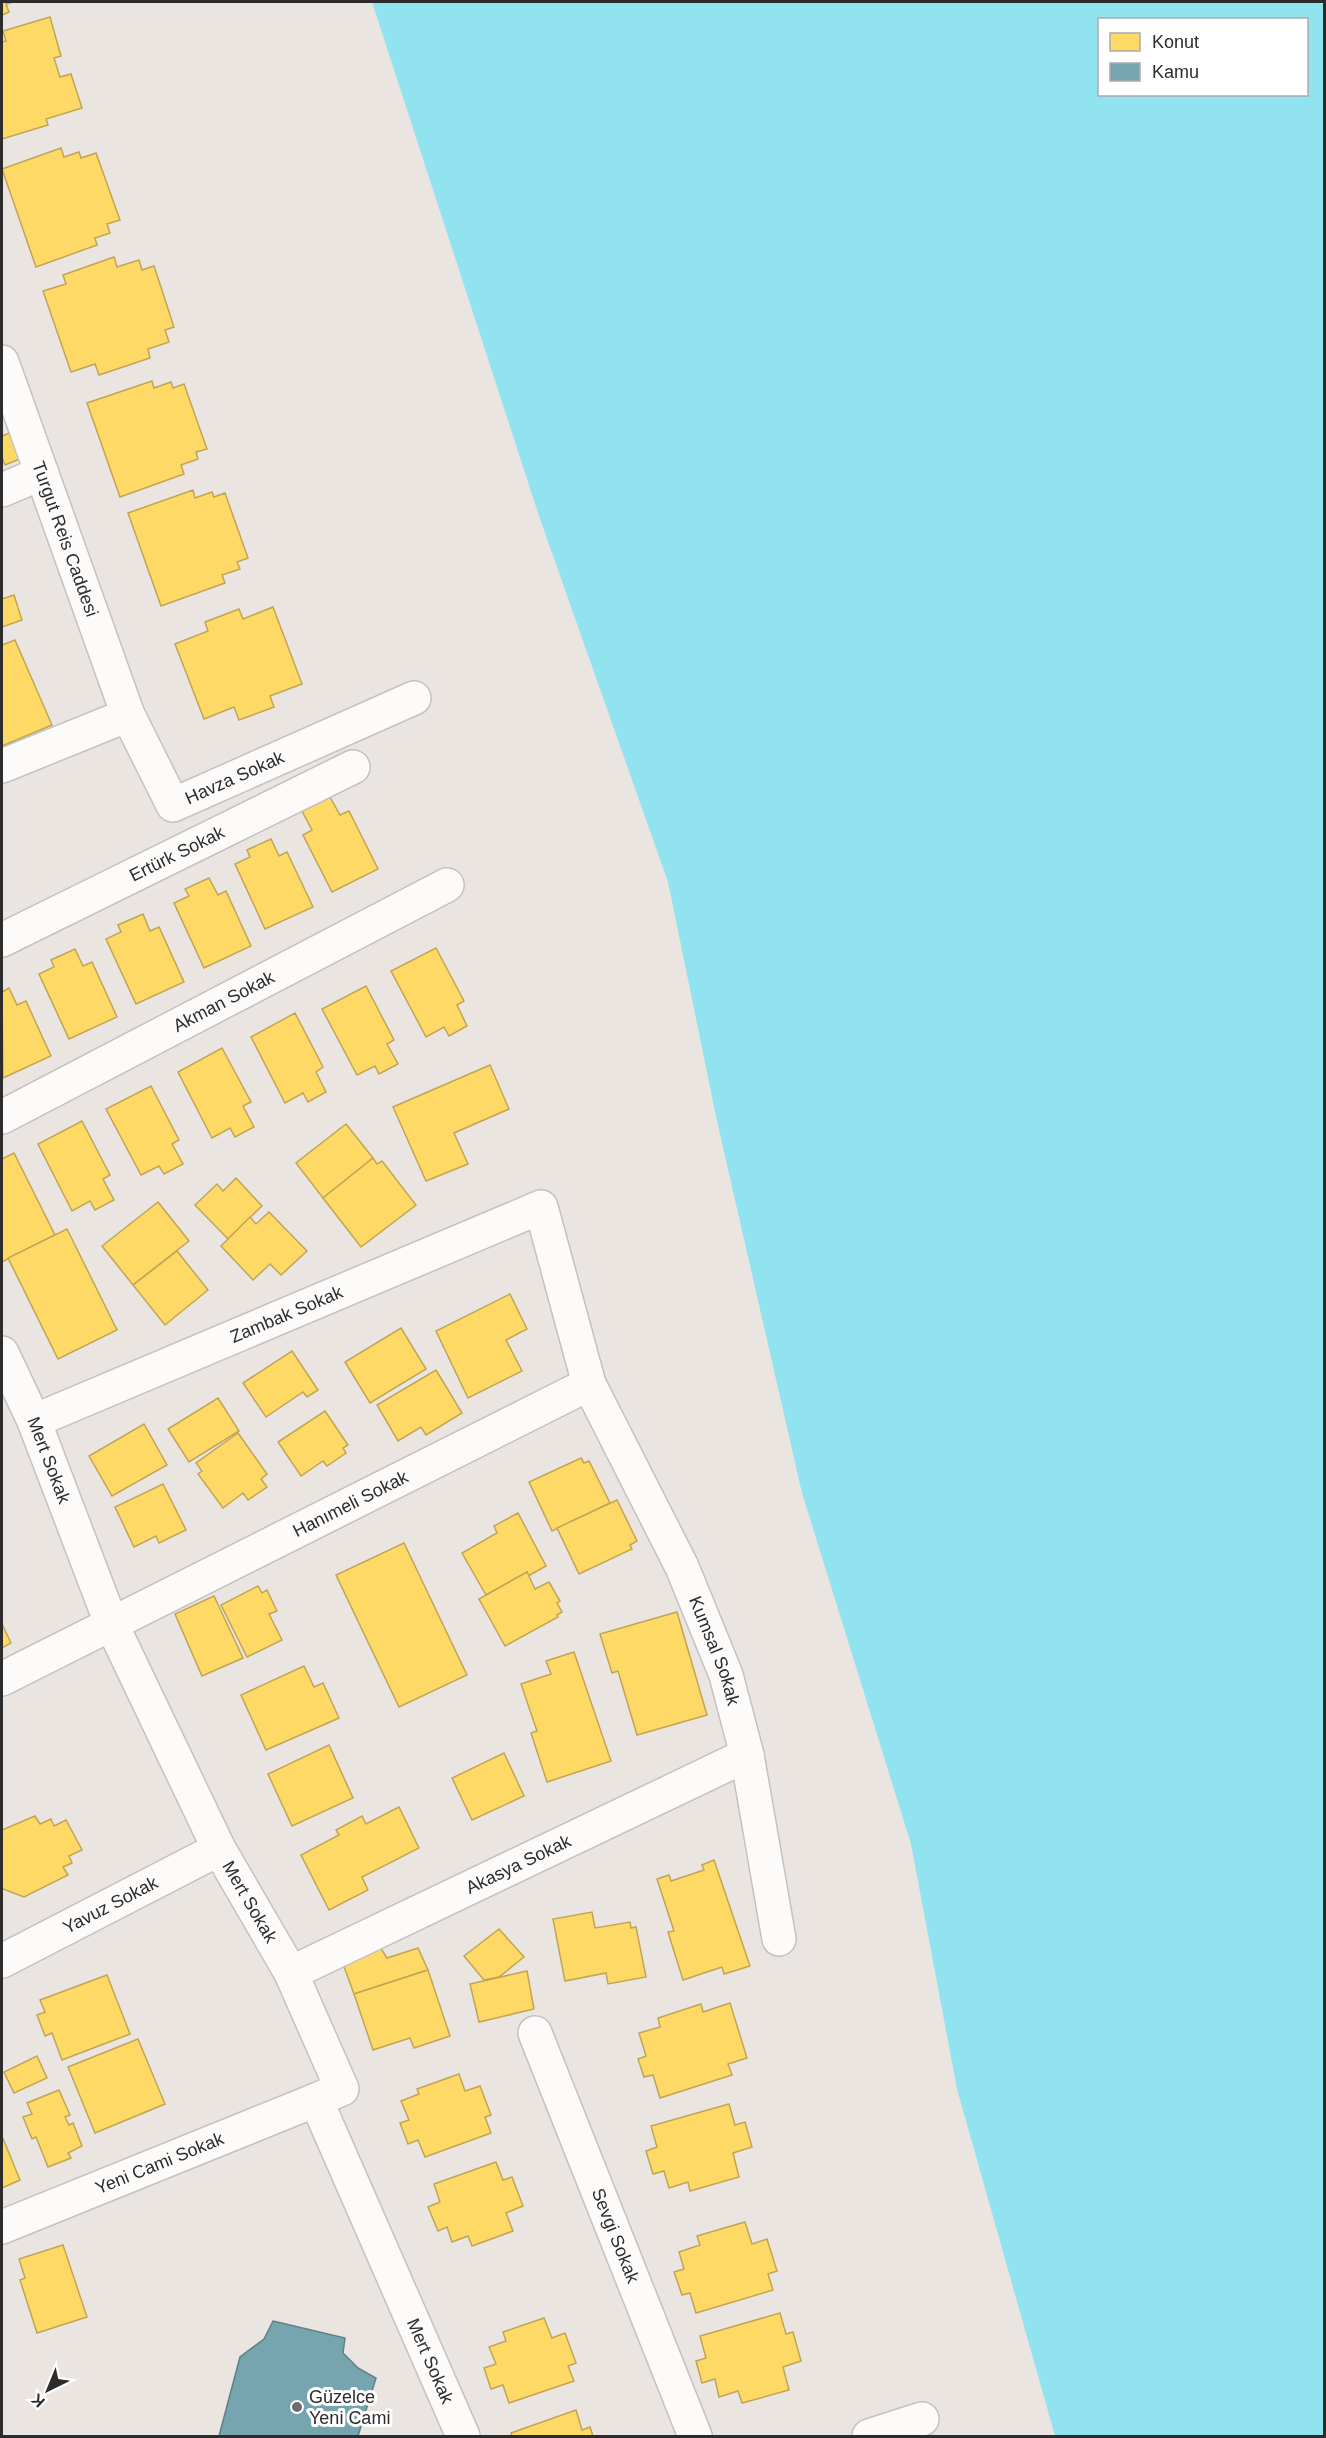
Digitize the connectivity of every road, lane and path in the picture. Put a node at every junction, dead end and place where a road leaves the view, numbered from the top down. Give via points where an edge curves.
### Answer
1 (2, 362) edge
2 (42, 473) junction
3 (2, 490) edge
4 (414, 698) dead end
5 (128, 715) junction
6 (2, 766) edge
7 (353, 768) dead end
8 (447, 885) dead end
9 (2, 940) edge
10 (2, 1117) edge
11 (541, 1207) joint
12 (2, 1353) edge
13 (589, 1384) junction
14 (34, 1421) junction
15 (111, 1623) junction
16 (2, 1679) edge
17 (747, 1755) junction
18 (219, 1849) junction
19 (779, 1939) dead end
20 (2, 1961) edge
21 (291, 1973) junction
22 (535, 2033) dead end
23 (316, 2100) junction
24 (2, 2227) edge
25 (922, 2419) dead end
26 (464, 2436) edge
27 (695, 2436) edge
28 (869, 2436) edge

1 - 2 street, Turgut Reis Caddesi
2 - 3 street
2 - 5 street, Turgut Reis Caddesi
4 - 5 street, Havza Sokak via 173,806
5 - 6 street
7 - 9 street, Ertürk Sokak
8 - 10 street, Akman Sokak
11 - 13 street, Kumsal Sokak
11 - 14 street, Zambak Sokak
12 - 14 street, Mert Sokak
13 - 15 street, Hanımeli Sokak
13 - 17 street, Kumsal Sokak via 682,1567 726,1675
14 - 15 street, Mert Sokak
15 - 16 street, Hanımeli Sokak
15 - 18 street, Mert Sokak
17 - 19 street, Kumsal Sokak
17 - 21 street, Akasya Sokak
18 - 20 street, Yavuz Sokak
18 - 21 street, Mert Sokak
21 - 23 street, Mert Sokak via 342,2089
22 - 27 street, Sevgi Sokak
23 - 24 street, Yeni Cami Sokak
23 - 26 street, Mert Sokak
25 - 28 street

